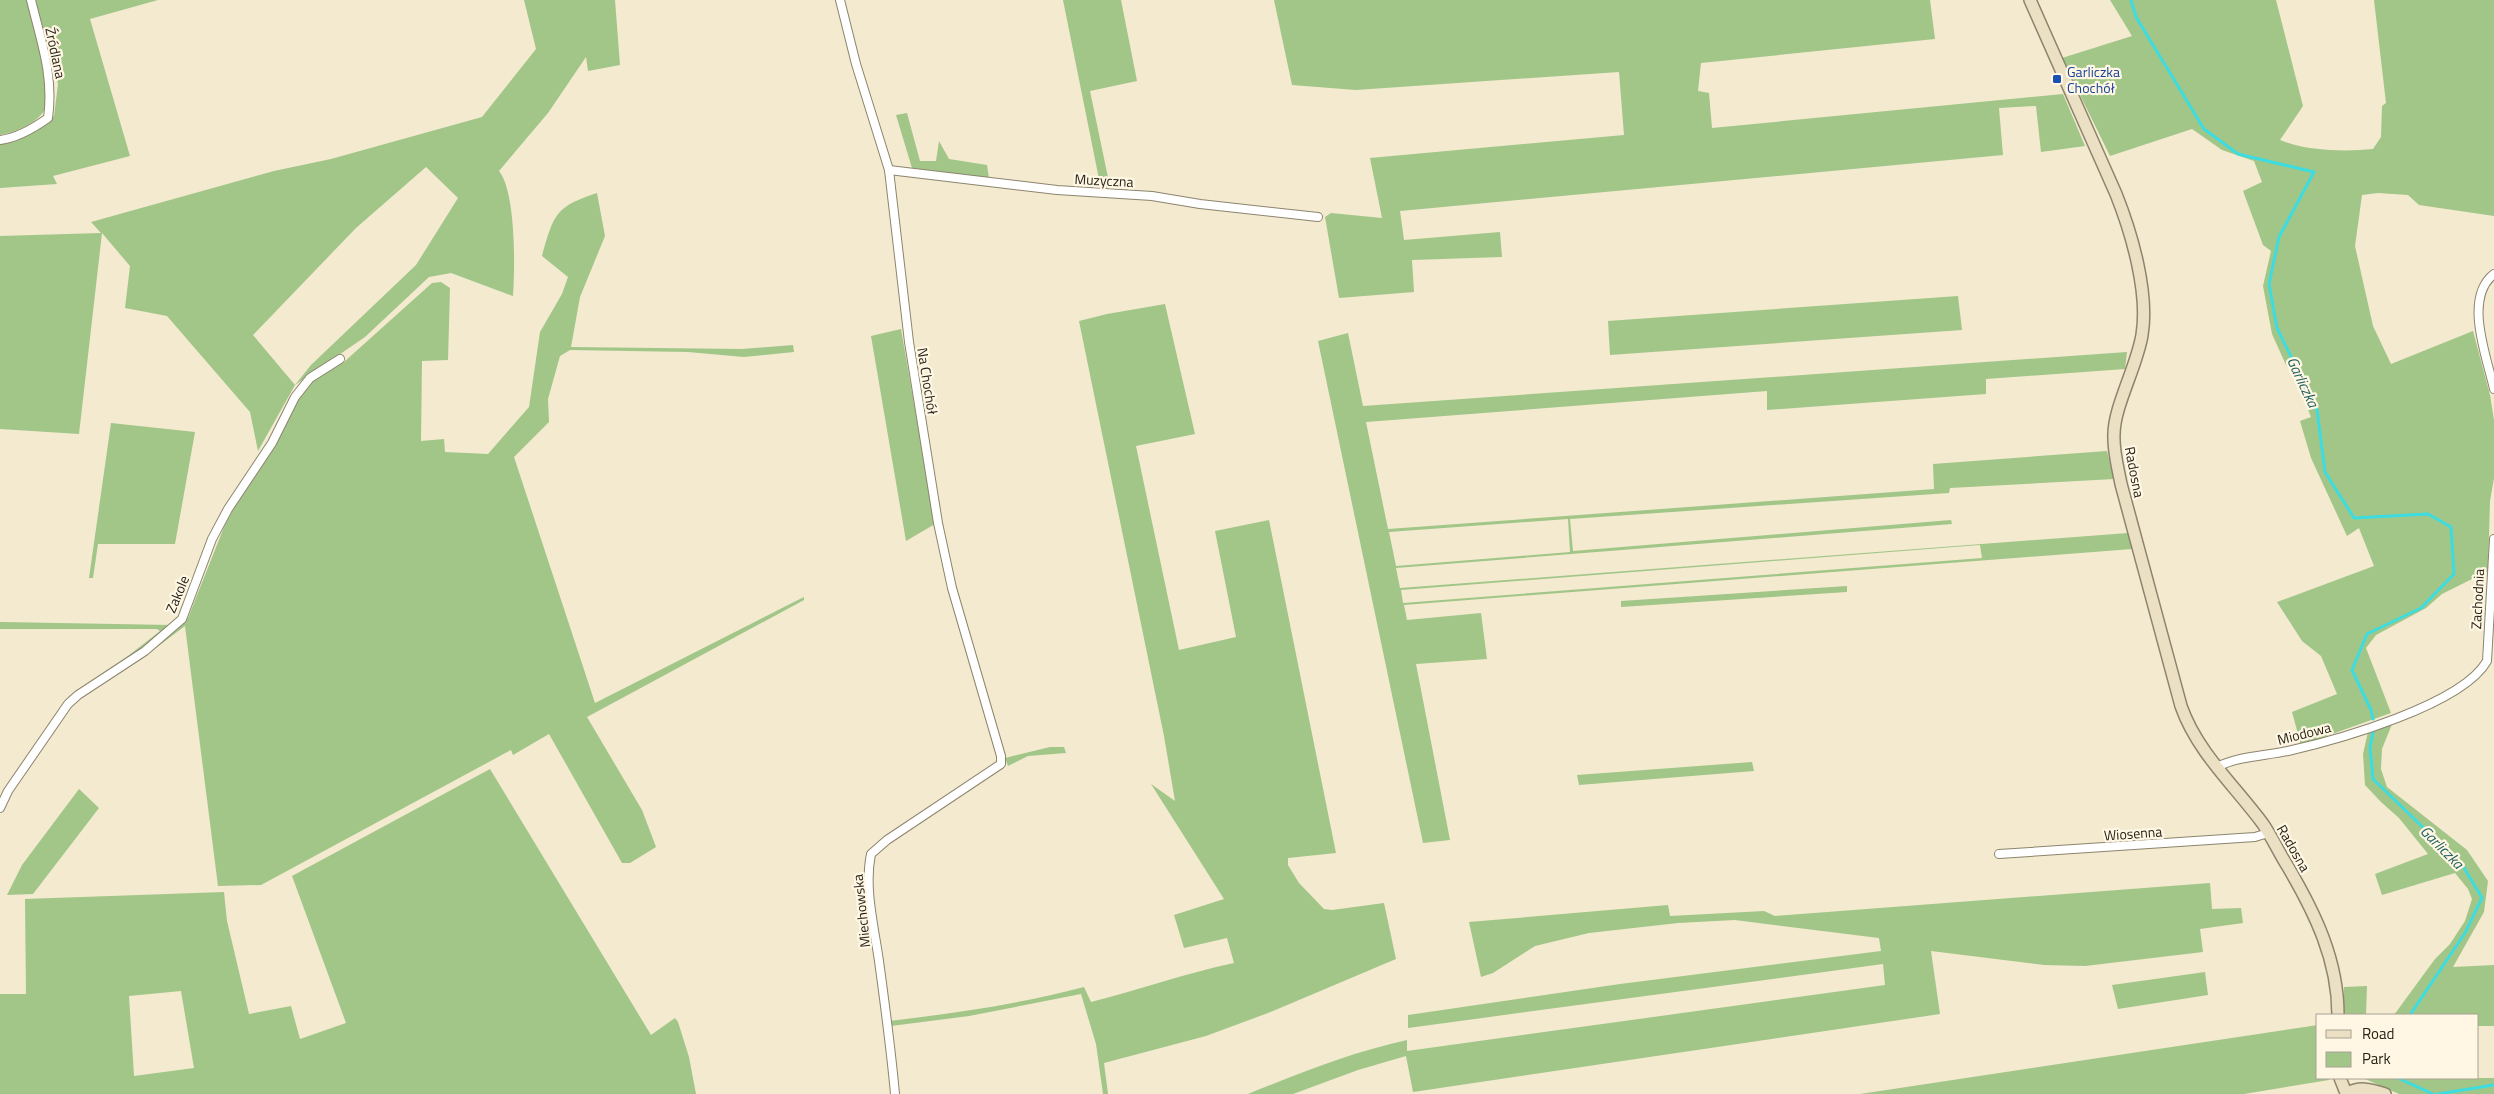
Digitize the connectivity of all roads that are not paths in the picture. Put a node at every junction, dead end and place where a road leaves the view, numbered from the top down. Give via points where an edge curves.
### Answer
1 (31, 0) edge
2 (840, 0) edge
3 (2030, 0) edge
4 (0, 140) edge
5 (889, 170) junction
6 (1318, 217) dead end
7 (2494, 274) edge
8 (340, 359) dead end
9 (2494, 389) edge
10 (2494, 539) edge
11 (2490, 661) edge
12 (2396, 718) joint
13 (1001, 764) joint
14 (2217, 767) junction
15 (0, 808) edge
16 (2268, 833) junction
17 (1999, 854) dead end
18 (2338, 1014) edge
19 (2340, 1079) edge
20 (894, 1094) edge
21 (2346, 1094) edge
22 (2385, 1094) edge

1 - 4 street, Źródlana via 50,76 48,118
2 - 5 street, Na Chochół
3 - 14 street, Radosna via 2116,194 2131,240 2141,284 2143,322 2138,353 2114,433 2115,451 2181,706 2191,730
5 - 6 street, Muzyczna via 1057,190 1152,196
5 - 13 street, Na Chochół via 909,342 938,523 952,588
7 - 9 street via 2480,292 2477,308
8 - 15 street, Zakole via 310,378 295,397 272,444 212,539 182,619 145,651 68,704 8,791
10 - 11 street, Zachodnia
11 - 12 street, Zachodnia via 2460,687
12 - 14 street, Miodowa via 2312,746
13 - 20 street, Miechowska via 871,854 868,872 871,907
14 - 16 street, Radosna
16 - 17 street, Wiosenna via 2255,838
16 - 18 street, Radosna via 2320,928 2335,976
19 - 21 street
21 - 22 street via 2356,1088

